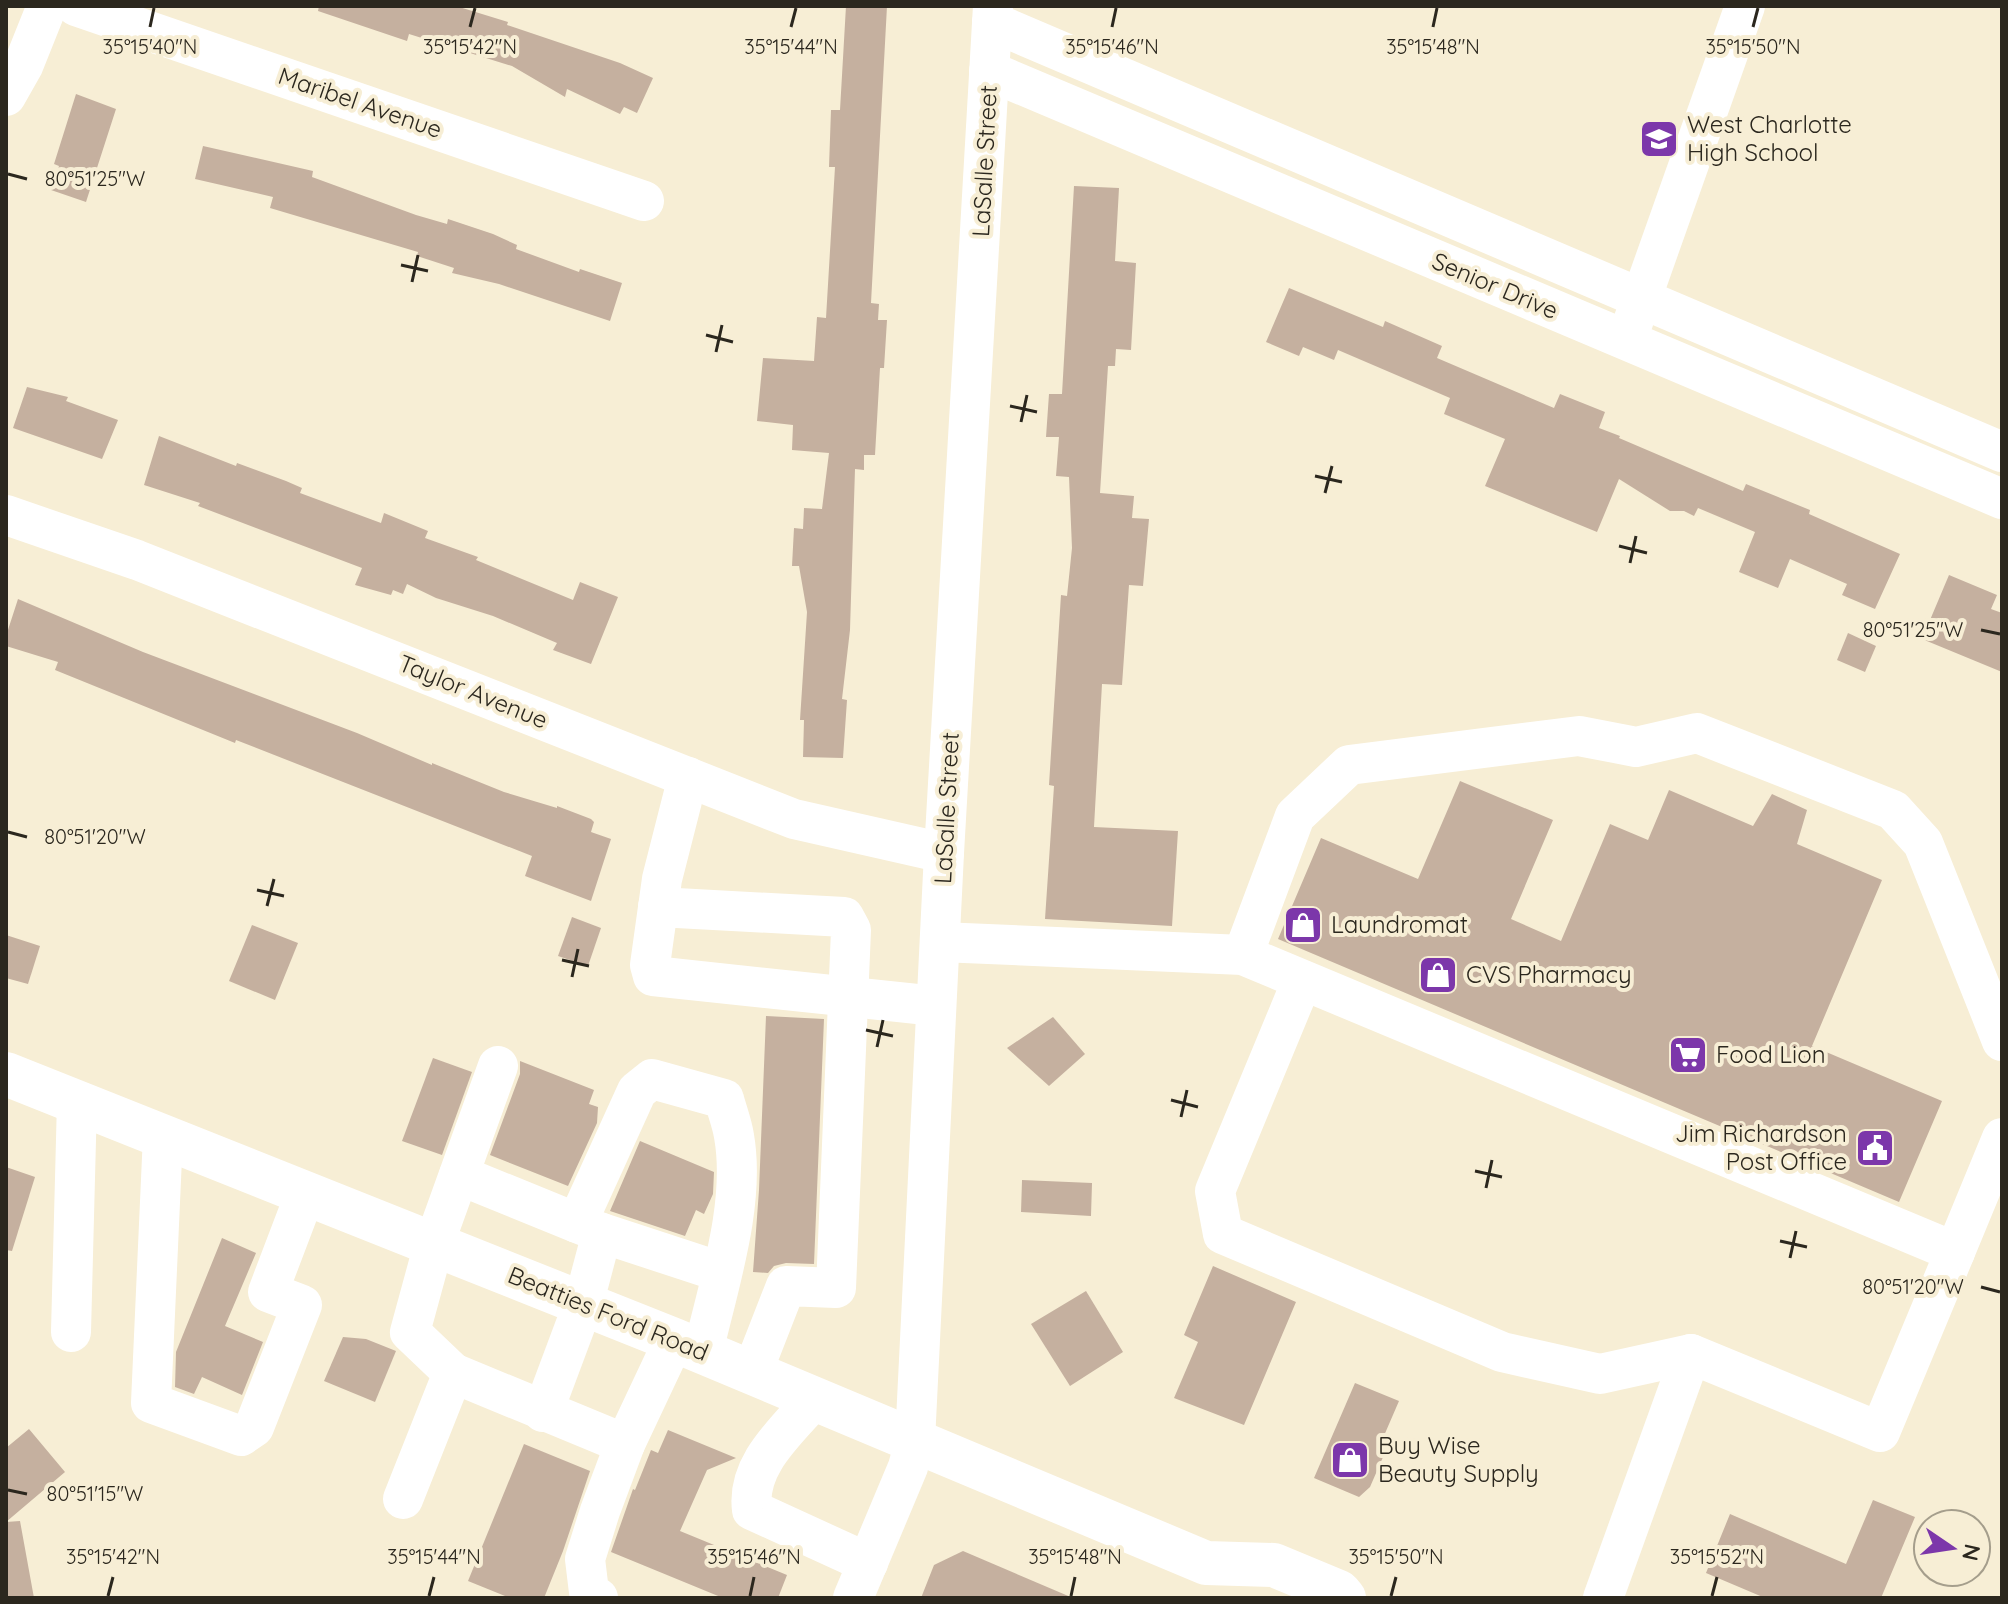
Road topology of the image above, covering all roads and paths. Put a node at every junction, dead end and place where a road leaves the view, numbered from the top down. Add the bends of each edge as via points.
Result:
1 (47, 6) edge
2 (76, 6) edge
3 (1745, 6) edge
4 (993, 14) edge
5 (989, 71) junction
6 (6, 96) edge
7 (644, 201) dead end
8 (1641, 299) junction
9 (1626, 341) junction
10 (1863, 393) junction
11 (1846, 434) junction
12 (2002, 452) edge
13 (2002, 499) edge
14 (6, 515) edge
15 (688, 777) junction
16 (944, 853) junction
17 (658, 907) junction
18 (940, 942) junction
19 (1243, 955) junction
20 (1302, 981) junction
21 (848, 997) junction
22 (936, 1006) junction
23 (2002, 1041) edge
24 (498, 1066) dead end
25 (6, 1074) edge
26 (77, 1101) junction
27 (163, 1135) junction
28 (2002, 1138) edge
29 (459, 1175) junction
30 (306, 1192) junction
31 (590, 1228) junction
32 (434, 1244) junction
33 (1955, 1252) junction
34 (721, 1272) junction
35 (583, 1305) junction
36 (71, 1332) dead end
37 (688, 1346) junction
38 (1691, 1354) junction
39 (453, 1373) junction
40 (752, 1373) junction
41 (815, 1398) junction
42 (543, 1412) junction
43 (915, 1441) junction
44 (625, 1444) junction
45 (403, 1499) dead end
46 (1206, 1563) junction
47 (860, 1580) edge
48 (598, 1598) edge
49 (1242, 1598) edge
50 (1344, 1598) edge
51 (1603, 1598) edge

1 - 6 street
2 - 7 street, Maribel Avenue
3 - 8 street
4 - 5 street, LaSalle Street
4 - 8 street, Senior Drive
5 - 9 street, Senior Drive
5 - 16 street, LaSalle Street
8 - 9 street
8 - 10 street, Senior Drive
9 - 11 street, Senior Drive
10 - 11 street
10 - 12 street, Senior Drive
11 - 13 street, Senior Drive
14 - 15 street, Taylor Avenue via 137,560
15 - 16 street, Taylor Avenue via 794,819
15 - 17 street
16 - 18 street, LaSalle Street
17 - 21 street via 653,976
17 - 21 street via 844,917 851,930
18 - 19 street
18 - 22 street, LaSalle Street
19 - 20 street
19 - 23 street via 1295,816 1349,765 1579,736 1636,747 1697,733 1893,810 1923,843
20 - 33 street
20 - 38 street via 1215,1191 1223,1234 1502,1352 1600,1374
21 - 22 street
21 - 40 street via 836,1288 786,1286
22 - 43 street, LaSalle Street
24 - 29 street
25 - 26 main road, Beatties Ford Road
26 - 27 main road, Beatties Ford Road
26 - 36 street
27 - 30 main road, Beatties Ford Road
27 - 30 street via 151,1403 241,1436 254,1427 302,1305 268,1292
28 - 33 street
29 - 31 street
29 - 32 street
30 - 32 main road, Beatties Ford Road
31 - 34 street
31 - 34 street via 637,1091 652,1079 724,1099 736,1173
31 - 35 street
32 - 35 main road, Beatties Ford Road
32 - 39 street via 410,1332
33 - 38 street via 1880,1432
34 - 37 street
35 - 37 main road, Beatties Ford Road
35 - 42 street
37 - 40 main road, Beatties Ford Road
37 - 44 street
38 - 51 street
39 - 42 street
39 - 45 street
40 - 41 main road, Beatties Ford Road
41 - 43 main road, Beatties Ford Road
41 - 47 street via 761,1461 750,1492 752,1510
42 - 44 street
43 - 46 main road, Beatties Ford Road
43 - 47 street, LaSalle Street
44 - 48 street via 585,1559 589,1592
46 - 49 main road, Beatties Ford Road
46 - 50 main road, Beatties Ford Road via 1274,1565

